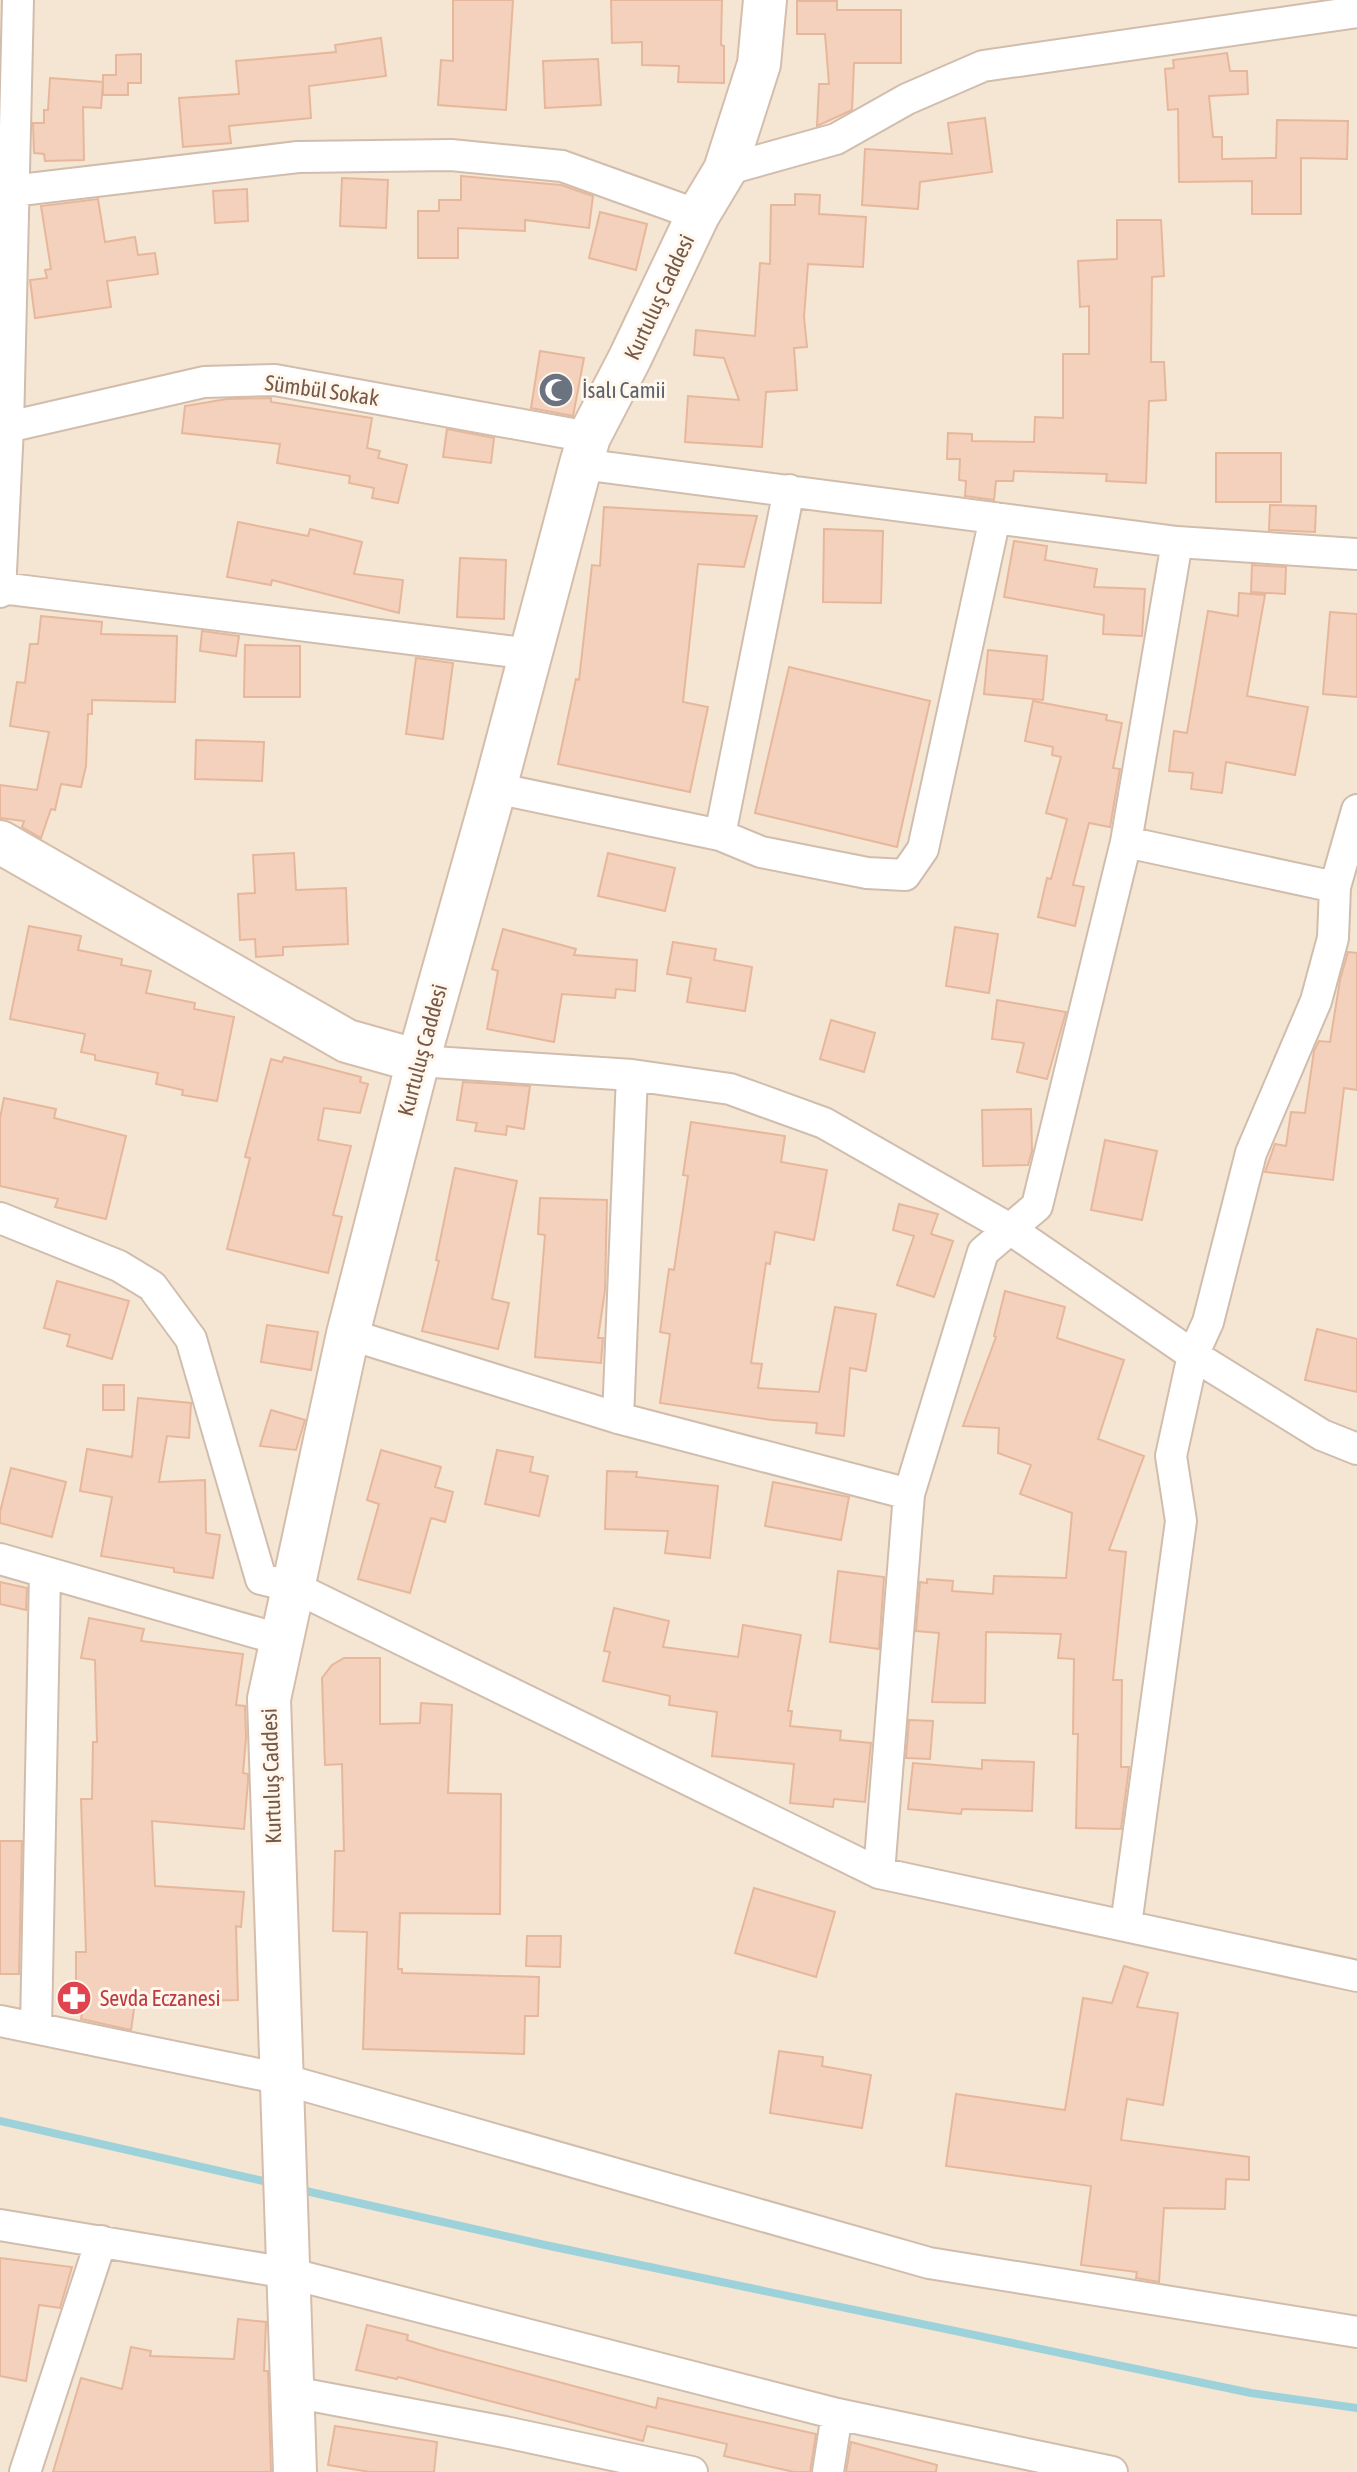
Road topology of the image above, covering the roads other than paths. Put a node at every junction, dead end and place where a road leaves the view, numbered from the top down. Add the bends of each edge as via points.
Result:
1 (18, 0) edge
2 (765, 0) edge
3 (1357, 12) edge
4 (725, 170) junction
5 (6, 194) edge
6 (698, 215) junction
7 (8, 427) junction
8 (585, 450) junction
9 (789, 490) junction
10 (995, 518) junction
11 (1177, 542) junction
12 (1357, 554) edge
13 (0, 590) edge
14 (532, 654) junction
15 (495, 788) junction
16 (1357, 810) edge
17 (720, 835) junction
18 (0, 842) edge
19 (1126, 842) junction
20 (1335, 887) junction
21 (418, 1061) junction
22 (632, 1075) junction
23 (0, 1218) edge
24 (1010, 1229) junction
25 (348, 1334) junction
26 (1193, 1355) junction
27 (618, 1418) junction
28 (1357, 1449) edge
29 (909, 1494) junction
30 (0, 1559) edge
31 (45, 1572) junction
32 (294, 1587) junction
33 (282, 1640) junction
34 (879, 1873) junction
35 (1126, 1925) junction
36 (1357, 1976) edge
37 (0, 2021) edge
38 (36, 2028) junction
39 (282, 2079) junction
40 (0, 2225) edge
41 (101, 2241) junction
42 (288, 2255) junction
43 (1357, 2332) edge
44 (293, 2392) junction
45 (837, 2414) junction
46 (25, 2472) edge
47 (295, 2472) edge
48 (692, 2472) edge
49 (828, 2472) edge
50 (1112, 2472) edge

1 - 5 street
2 - 4 main road, Kurtuluş Caddesi via 759,64
3 - 4 street via 983,66 907,99 836,139
4 - 6 main road, Kurtuluş Caddesi
5 - 6 street via 298,157 451,155 562,166
5 - 7 street
6 - 8 main road, Kurtuluş Caddesi
7 - 8 street, Sümbül Sokak via 204,382 275,380
7 - 13 street
8 - 9 street, Sümbül Sokak
8 - 14 main road, Kurtuluş Caddesi
9 - 10 street, Sümbül Sokak
9 - 17 street
10 - 11 street, Sümbül Sokak
10 - 17 street via 923,849 905,875 867,873 761,852
11 - 12 street, Sümbül Sokak
11 - 19 street
13 - 14 street
14 - 15 main road, Kurtuluş Caddesi
15 - 17 street
15 - 21 main road, Kurtuluş Caddesi
16 - 20 street
18 - 21 main road via 347,1041
19 - 20 street
19 - 24 street via 1037,1206
20 - 26 street via 1333,938 1316,1001 1251,1153 1208,1322
21 - 22 street
21 - 25 main road, Kurtuluş Caddesi
22 - 24 street via 730,1089 824,1123
22 - 27 street
23 - 32 street via 119,1266 152,1286 191,1339 261,1579
24 - 26 street
24 - 29 street via 983,1252
25 - 27 street
25 - 32 main road, Kurtuluş Caddesi
26 - 28 street via 1322,1435
26 - 35 street via 1171,1456 1181,1521
27 - 29 street
29 - 34 street
30 - 31 street
31 - 33 street
31 - 38 street
32 - 33 main road, Kurtuluş Caddesi
32 - 34 street
33 - 39 main road, Kurtuluş Caddesi via 269,1699
34 - 35 street
35 - 36 street
37 - 38 street
38 - 39 street
39 - 42 main road, Kurtuluş Caddesi
39 - 43 street via 929,2263
40 - 41 street
41 - 42 street
41 - 46 street
42 - 44 main road, Kurtuluş Caddesi
42 - 45 street
44 - 47 main road, Kurtuluş Caddesi
44 - 48 street
45 - 49 street
45 - 50 street

